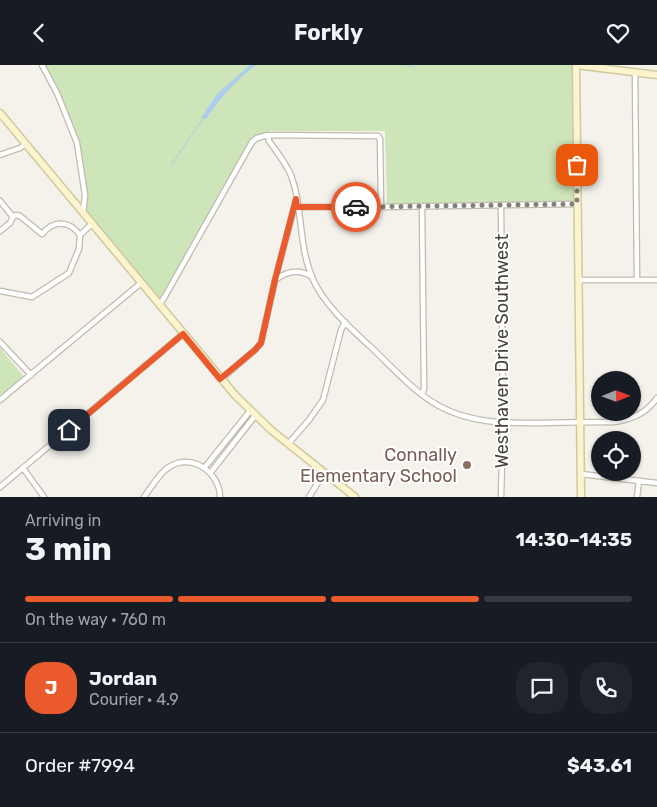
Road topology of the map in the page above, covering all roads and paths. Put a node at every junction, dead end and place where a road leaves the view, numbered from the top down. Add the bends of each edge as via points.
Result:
1 (42, 65) edge
2 (576, 65) edge
3 (635, 73) junction
4 (657, 75) edge
5 (0, 113) edge
6 (268, 135) junction
7 (26, 144) junction
8 (0, 155) edge
9 (296, 199) junction
10 (0, 201) edge
11 (577, 204) junction
12 (501, 205) junction
13 (297, 207) junction
14 (381, 207) junction
15 (422, 207) junction
16 (83, 213) junction
17 (13, 217) junction
18 (92, 224) junction
19 (0, 231) edge
20 (80, 235) junction
21 (312, 277) junction
22 (275, 280) junction
23 (578, 280) junction
24 (637, 280) junction
25 (657, 280) edge
26 (141, 283) junction
27 (0, 291) edge
28 (159, 305) junction
29 (345, 322) junction
30 (183, 334) junction
31 (0, 342) edge
32 (30, 375) junction
33 (220, 379) junction
34 (422, 395) junction
35 (657, 398) edge
36 (0, 400) edge
37 (253, 413) junction
38 (580, 422) junction
39 (503, 423) junction
40 (288, 444) junction
41 (205, 467) junction
42 (23, 468) junction
43 (211, 472) junction
44 (324, 473) junction
45 (581, 474) junction
46 (591, 475) edge
47 (639, 481) joint
48 (657, 483) edge
49 (0, 487) edge
50 (44, 497) edge
51 (144, 497) edge
52 (220, 497) edge
53 (309, 497) edge
54 (355, 497) edge
55 (501, 497) edge
56 (581, 497) edge
57 (637, 497) edge

1 - 16 street via 77,143 85,195
2 - 3 main road
2 - 11 main road
3 - 4 main road
3 - 24 street
5 - 7 main road
6 - 9 street via 290,174
6 - 14 street via 378,136
6 - 28 street via 257,137 252,142
7 - 8 street
7 - 16 main road
9 - 13 street
9 - 22 street
10 - 17 street
11 - 12 street
11 - 23 main road
12 - 15 street
12 - 39 street, Westhaven Drive Southwest
13 - 14 street
13 - 21 street
14 - 15 street
15 - 34 street
16 - 18 main road
17 - 19 street
17 - 20 street via 20,216 42,233 60,223 69,225
18 - 20 street
18 - 26 main road
20 - 27 street via 79,249 69,273 32,297
21 - 22 street via 293,271
21 - 29 street via 325,299
22 - 33 street via 261,343
23 - 24 street
23 - 38 main road
24 - 25 street
26 - 28 main road
26 - 32 street
28 - 30 main road
29 - 34 street
29 - 40 street via 323,399
30 - 33 main road
30 - 42 street
31 - 32 street
32 - 36 street
33 - 37 main road
34 - 39 street via 463,417
35 - 38 street via 646,410 629,419
37 - 40 main road
37 - 41 street
37 - 43 street
38 - 39 street
38 - 45 main road
39 - 55 street, Westhaven Drive Southwest
40 - 44 main road
41 - 43 street
41 - 51 street via 194,463 174,464
42 - 49 street
42 - 50 street
43 - 52 street via 217,481
44 - 53 street
44 - 54 main road
45 - 46 street
45 - 56 main road
47 - 48 street
47 - 57 street

